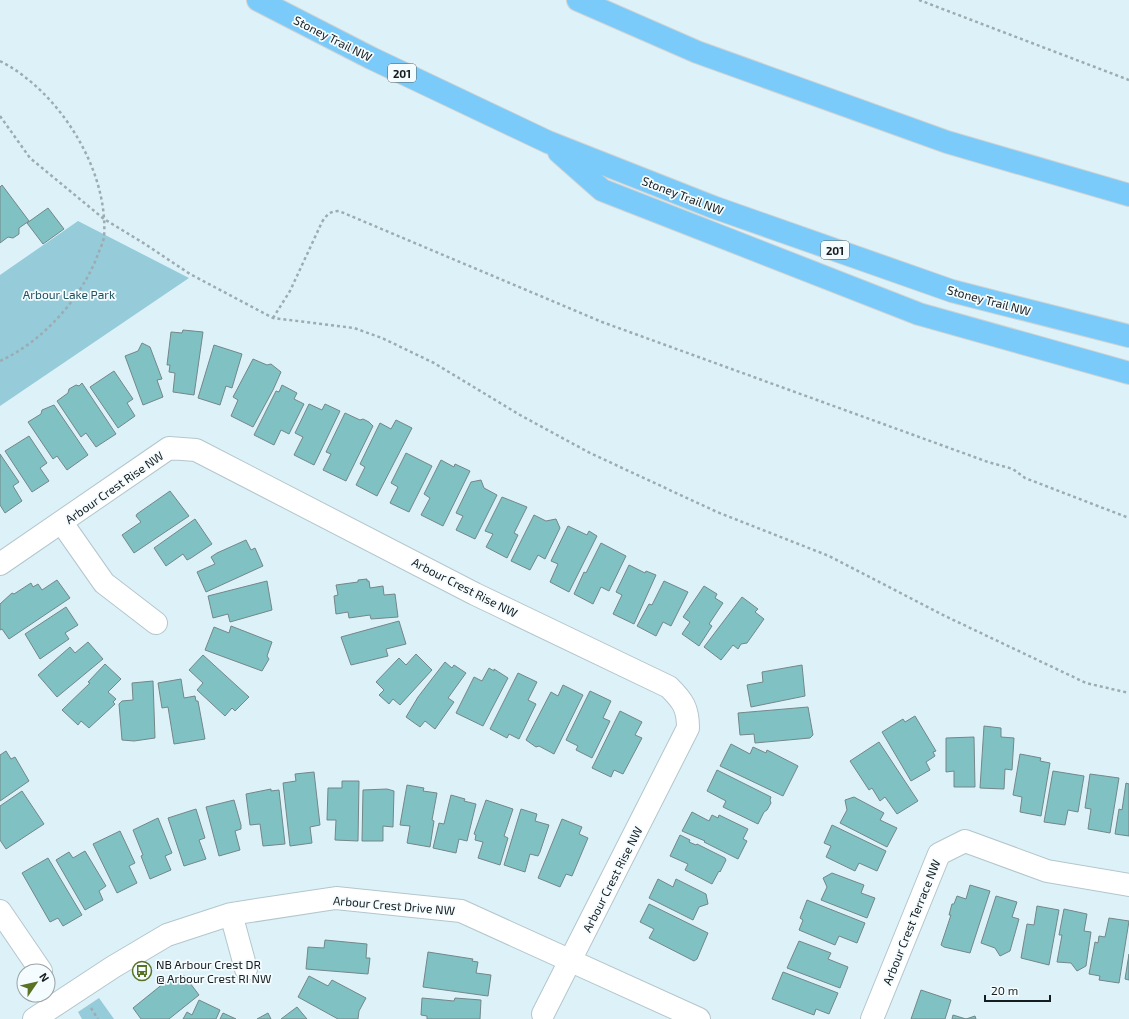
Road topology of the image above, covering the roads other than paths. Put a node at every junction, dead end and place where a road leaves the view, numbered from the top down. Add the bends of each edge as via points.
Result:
1 (258, 0) edge
2 (578, 0) edge
3 (548, 142) junction
4 (1129, 195) edge
5 (1129, 336) edge
6 (1129, 373) edge
7 (62, 523) junction
8 (0, 564) edge
9 (156, 622) dead end
10 (1129, 885) edge
11 (0, 911) edge
12 (231, 914) junction
13 (572, 960) junction
14 (36, 963) edge
15 (246, 969) dead end
16 (56, 993) edge
17 (61, 1000) junction
18 (543, 1014) dead end
19 (34, 1019) edge
20 (699, 1019) edge
21 (872, 1019) edge

1 - 3 highway, Stoney Trail NW / 201 via 370,58
2 - 4 highway via 697,52 939,139
3 - 5 highway, Stoney Trail NW / 201 via 713,207 952,290
3 - 6 highway via 602,190 919,314
7 - 8 street, Arbour Crest Rise NW
7 - 9 street via 104,583
7 - 13 street, Arbour Crest Rise NW via 170,448 196,450 475,594 669,687 681,699 688,714 688,728
10 - 21 street, Arbour Crest Terrace NW via 1047,871 966,841 938,854
11 - 14 street
12 - 13 street, Arbour Crest Drive NW via 336,898 461,911
12 - 15 street
12 - 17 street, Arbour Crest Drive NW via 167,935
13 - 18 street
13 - 20 street, Arbour Crest Drive NW
16 - 17 street
17 - 19 street, Arbour Crest Drive NW

